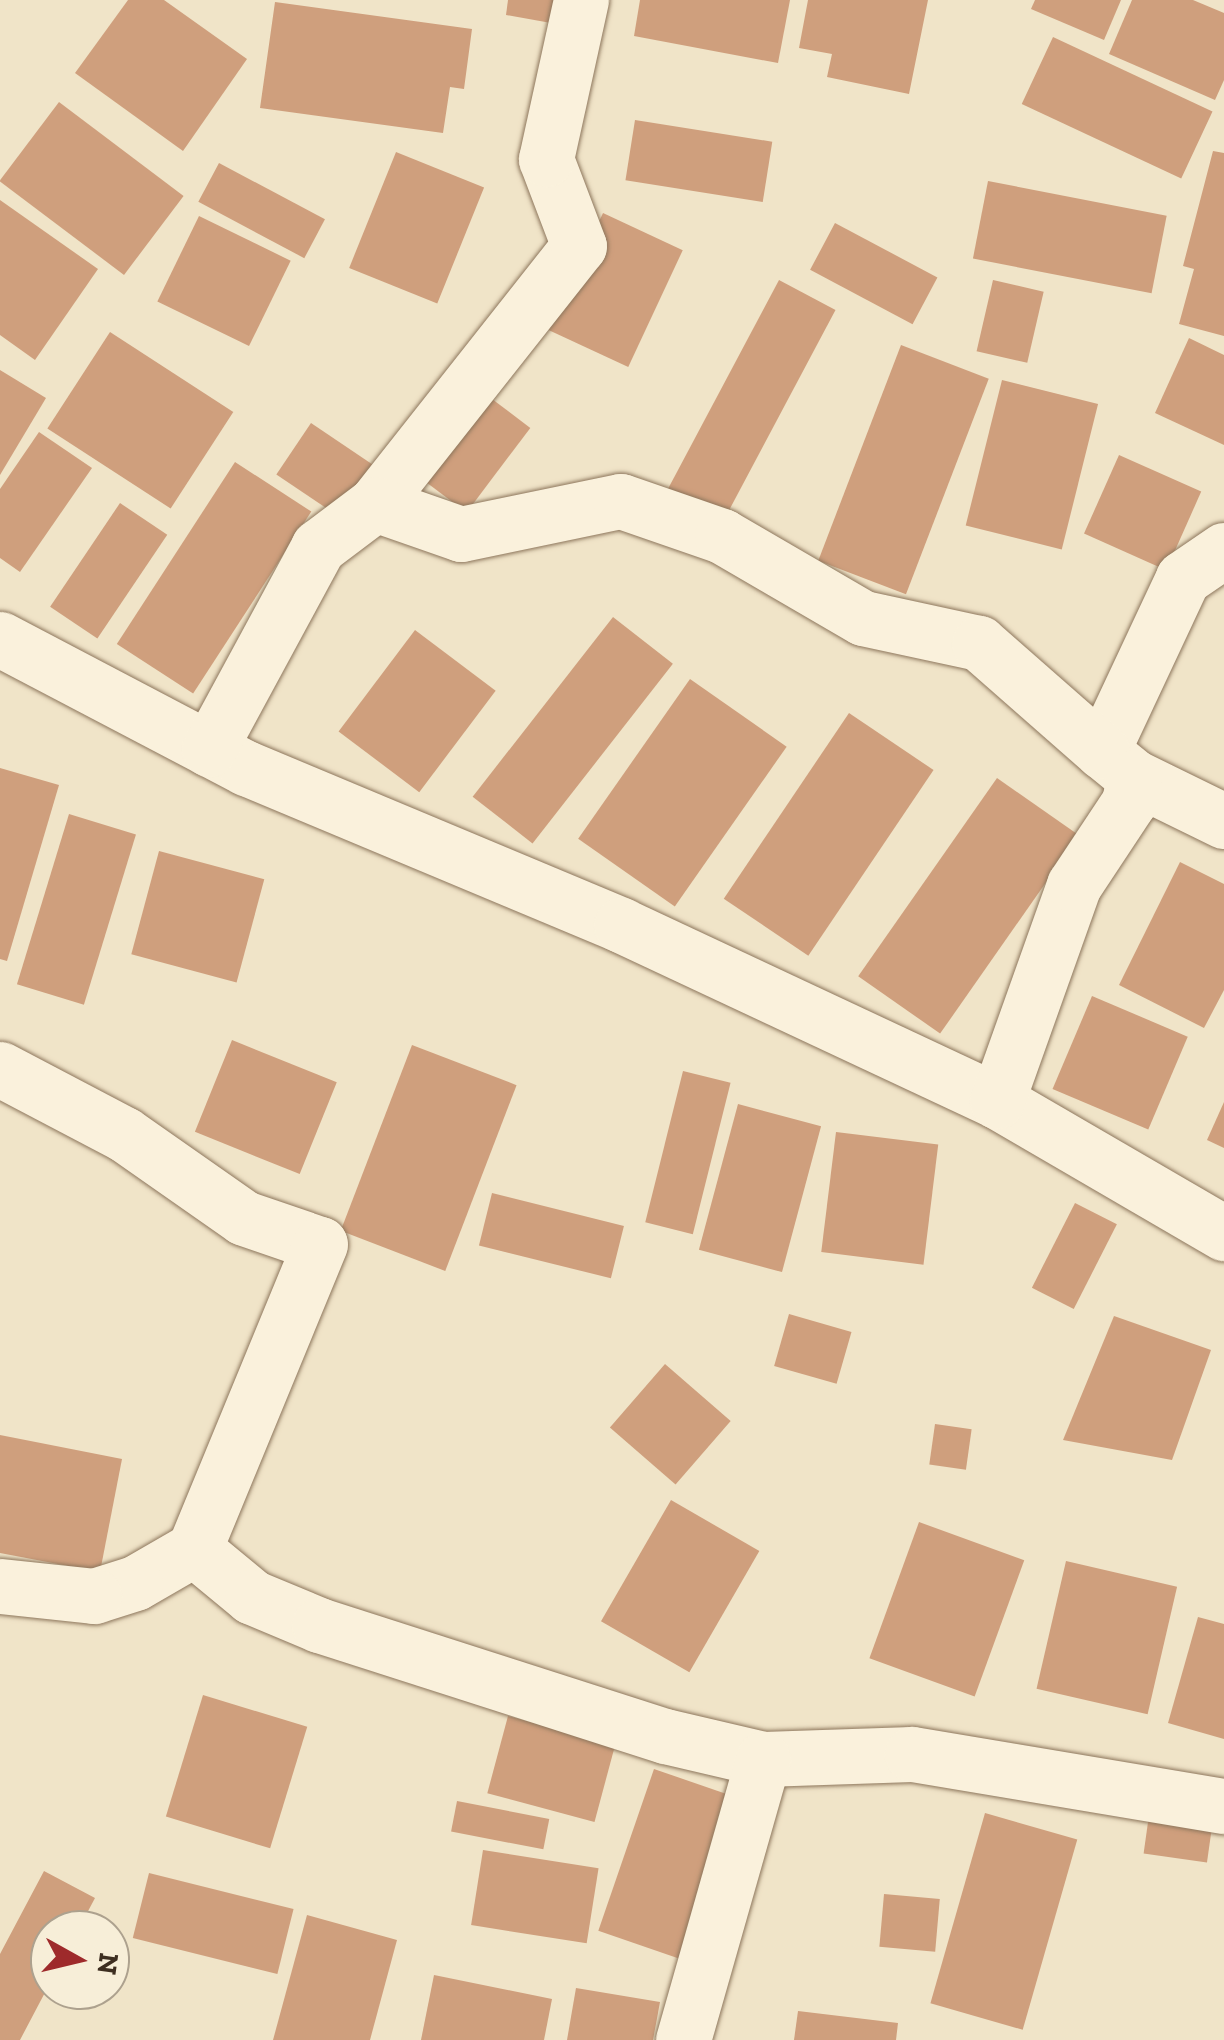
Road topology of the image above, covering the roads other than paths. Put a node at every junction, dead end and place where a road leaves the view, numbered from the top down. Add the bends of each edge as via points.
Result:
1 (581, 0) edge
2 (375, 504) junction
3 (1224, 550) edge
4 (0, 639) edge
5 (209, 749) junction
6 (1118, 764) junction
7 (1224, 820) edge
8 (0, 1069) edge
9 (997, 1100) junction
10 (1224, 1233) edge
11 (194, 1550) junction
12 (0, 1586) edge
13 (763, 1759) junction
14 (1224, 1806) edge
15 (683, 2040) edge

1 - 2 street via 546,159 579,246
2 - 5 street via 318,547
2 - 6 street via 461,534 621,501 722,536 863,618 979,643
3 - 6 street via 1183,578
4 - 5 street
5 - 9 street via 622,925
6 - 7 street
6 - 9 street via 1129,802 1074,885
8 - 11 street via 124,1134 244,1218 320,1244
9 - 10 street
11 - 12 street via 135,1583 94,1596
11 - 13 street via 252,1597 319,1625 665,1736
13 - 14 street via 912,1754
13 - 15 street

